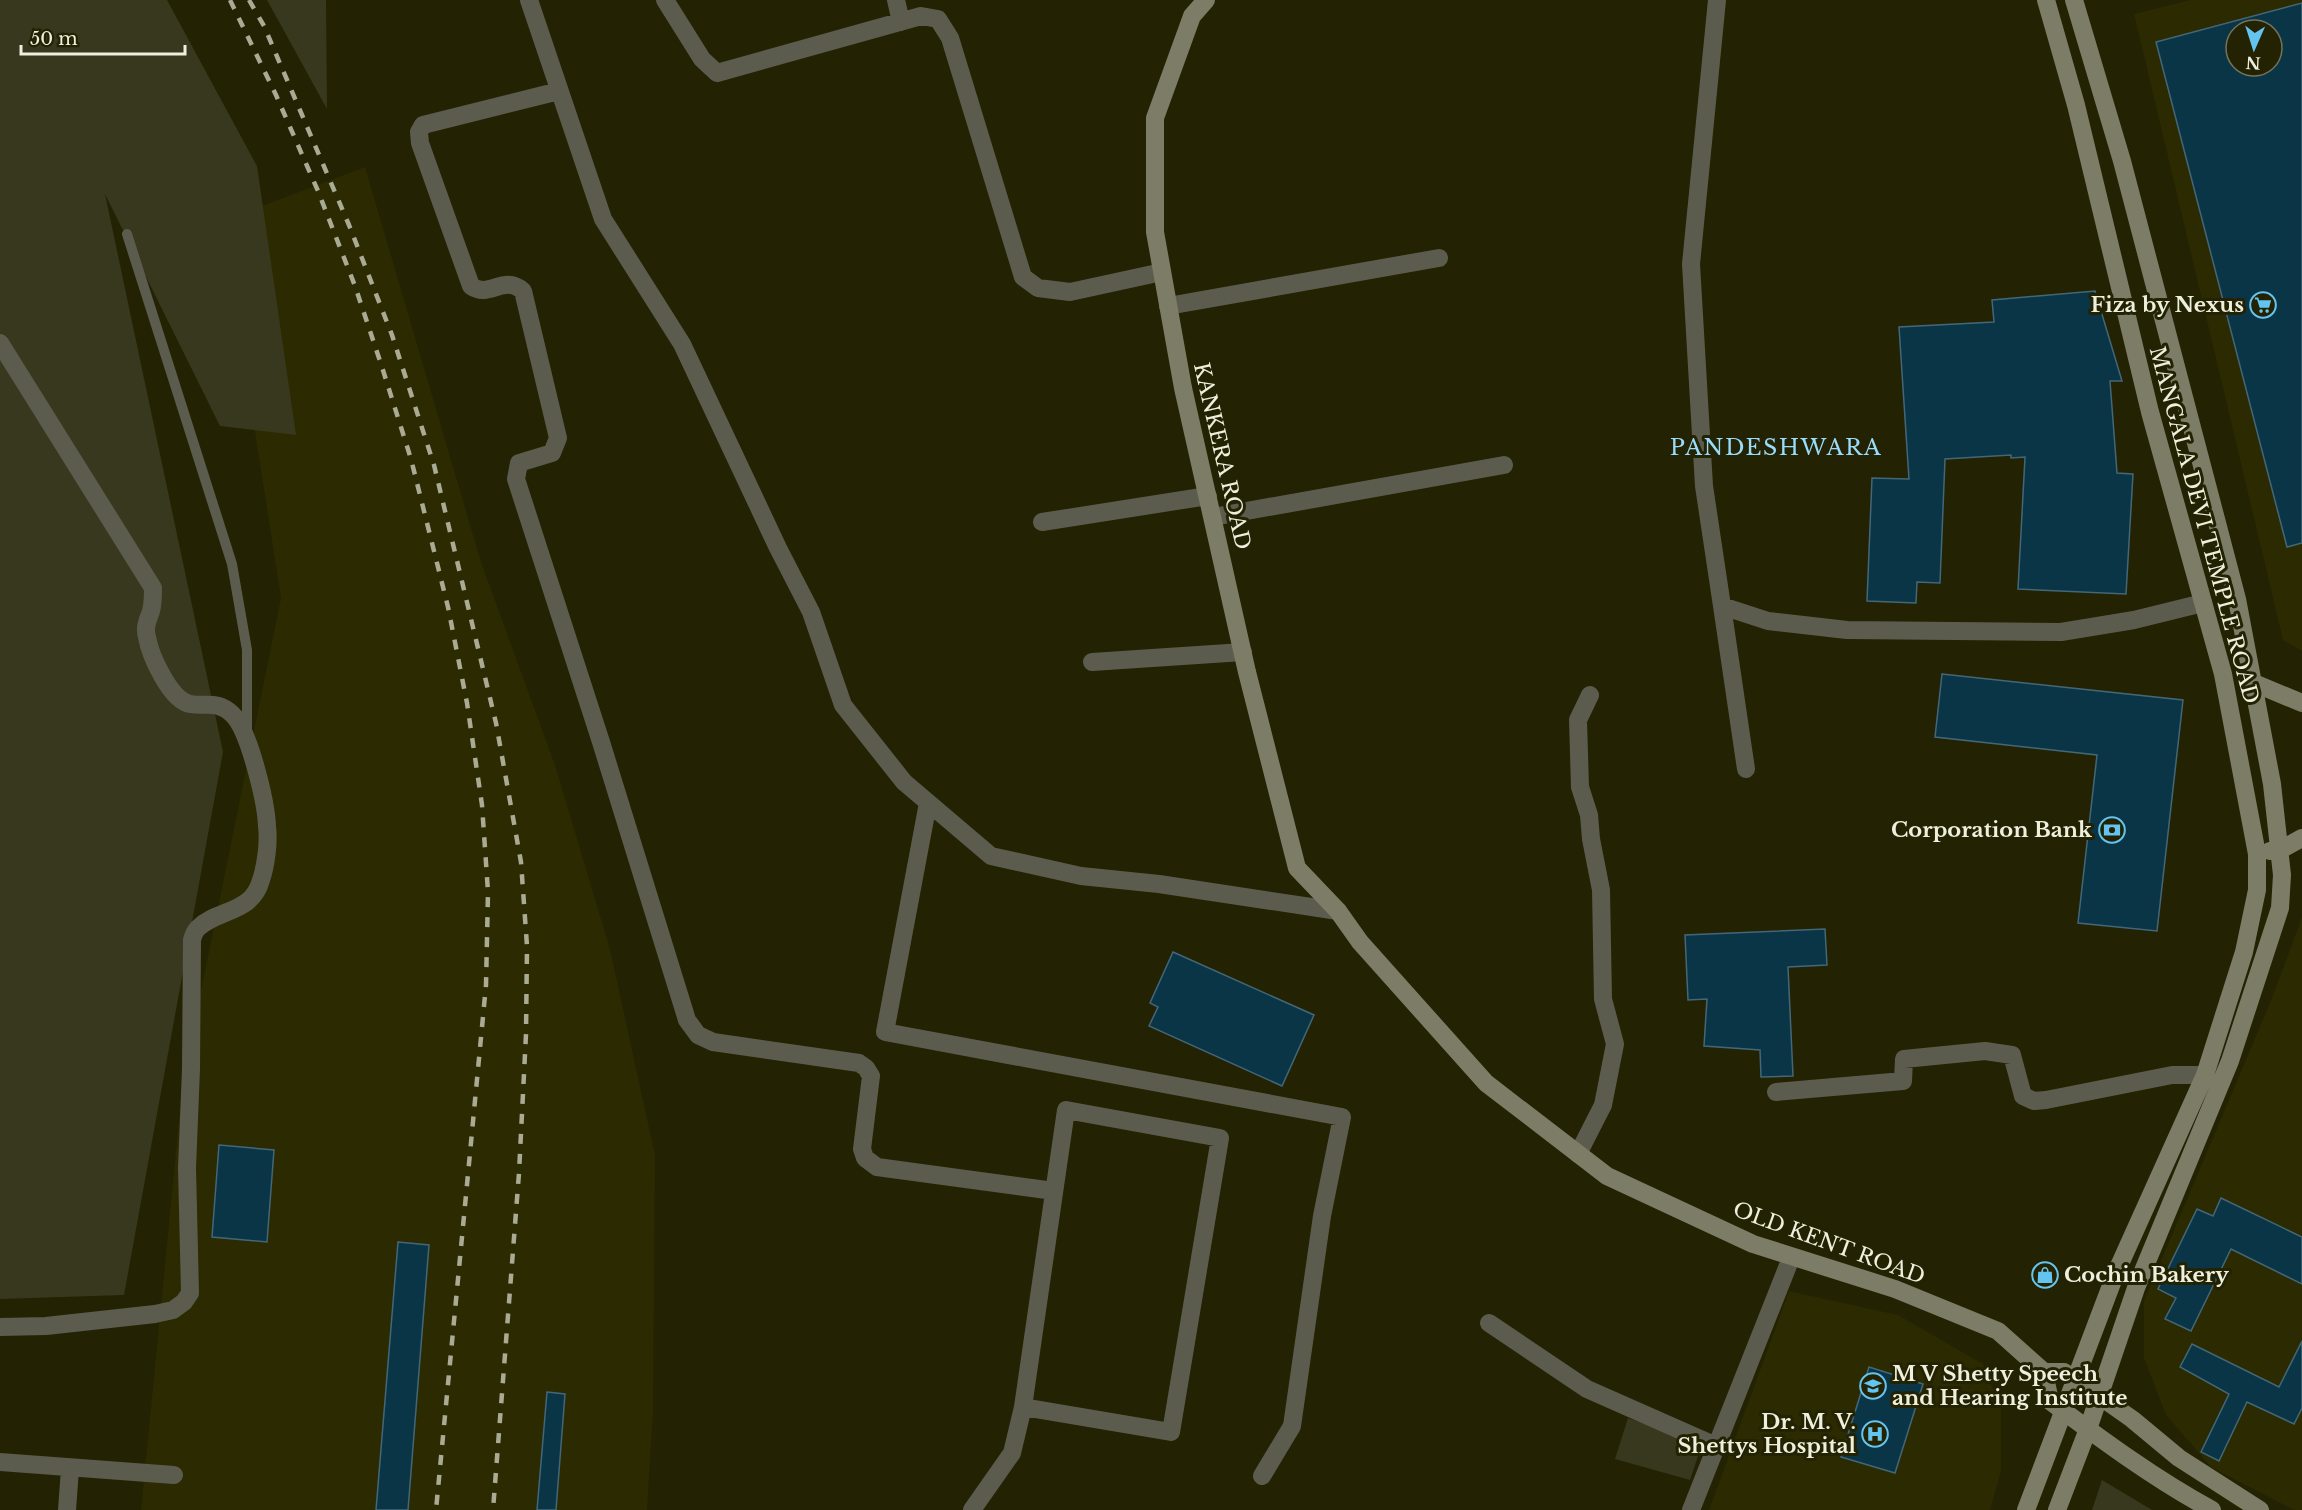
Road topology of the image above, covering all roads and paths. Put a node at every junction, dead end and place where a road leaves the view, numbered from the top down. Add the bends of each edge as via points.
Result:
1 (529, 0) edge
2 (665, 0) edge
3 (896, 0) edge
4 (1206, 0) edge
5 (1717, 0) edge
6 (2046, 0) edge
7 (2074, 0) edge
8 (901, 21) junction
9 (559, 91) junction
10 (127, 234) dead end
11 (1439, 258) dead end
12 (1162, 272) junction
13 (1168, 306) junction
14 (0, 343) edge
15 (1504, 465) dead end
16 (1208, 496) junction
17 (1213, 518) junction
18 (1042, 522) dead end
19 (2203, 603) junction
20 (1722, 606) junction
21 (1243, 652) junction
22 (1092, 663) dead end
23 (2254, 683) junction
24 (1590, 695) dead end
25 (2302, 703) edge
26 (247, 738) junction
27 (1746, 769) dead end
28 (928, 803) junction
29 (2302, 838) edge
30 (2280, 850) junction
31 (2256, 854) junction
32 (1338, 911) junction
33 (2205, 1075) junction
34 (1776, 1092) dead end
35 (1578, 1154) junction
36 (1054, 1191) junction
37 (1791, 1257) junction
38 (1489, 1323) dead end
39 (0, 1327) edge
40 (2044, 1372) junction
41 (2075, 1378) junction
42 (2099, 1396) junction
43 (1023, 1407) junction
44 (2062, 1410) junction
45 (2088, 1430) junction
46 (1716, 1446) junction
47 (0, 1462) edge
48 (70, 1468) junction
49 (174, 1475) dead end
50 (1262, 1476) dead end
51 (67, 1510) edge
52 (972, 1510) edge
53 (1691, 1510) edge
54 (2026, 1510) edge
55 (2057, 1510) edge
56 (2212, 1510) edge
57 (2260, 1510) edge

1 - 9 street
2 - 8 street via 702,59 717,73
3 - 8 street
4 - 12 main road, KANKERA ROAD via 1192,16 1155,118 1155,232
5 - 20 street via 1691,264 1704,486
6 - 19 main road, MANGALA DEVI TEMPLE ROAD via 2076,105 2150,412
7 - 23 main road, MANGALA DEVI TEMPLE ROAD via 2122,161 2237,599
8 - 12 street via 921,16 938,19 950,38 1023,277 1038,288 1070,292
9 - 28 street via 603,219 682,344 811,612 843,705 904,782
9 - 36 street via 423,125 420,143 471,286 482,291 507,284 523,291 558,438 552,453 519,463 516,479 687,1020 698,1035 713,1042 859,1063 866,1068 871,1076 862,1149 865,1158 877,1167
10 - 26 lane via 232,564 247,650
11 - 13 street
12 - 13 main road, KANKERA ROAD
13 - 16 main road, KANKERA ROAD
14 - 26 street via 153,588 147,637 163,678 177,698 189,704 221,706 234,715
15 - 17 street
16 - 17 main road, KANKERA ROAD
16 - 18 street
17 - 21 main road, KANKERA ROAD
19 - 20 street via 2061,632 1846,630 1768,621
19 - 31 main road, MANGALA DEVI TEMPLE ROAD via 2223,674
20 - 27 street
21 - 22 street
21 - 32 main road, KANKERA ROAD via 1297,868
23 - 25 main road
23 - 30 main road, MANGALA DEVI TEMPLE ROAD
24 - 35 street via 1578,720 1580,787 1589,815 1601,890 1603,999 1615,1044 1603,1105
26 - 39 street via 268,828 261,882 240,908 197,929 192,940 187,1168 190,1293 173,1310 155,1314
28 - 32 street via 991,856 1081,876
28 - 50 street via 885,1032 1342,1117 1322,1216 1292,1426
29 - 30 main road
30 - 31 main road
30 - 42 main road, MANGALA DEVI TEMPLE ROAD via 2280,908 2233,1050 2136,1287
31 - 33 main road, MANGALA DEVI TEMPLE ROAD via 2257,890 2244,952
32 - 35 main road, OLD KENT ROAD via 1360,942 1486,1083
33 - 34 street via 2172,1075 2034,1101 2023,1096 2012,1055 1985,1051 1904,1059 1903,1081
33 - 41 main road, MANGALA DEVI TEMPLE ROAD via 2115,1275
35 - 37 main road, OLD KENT ROAD via 1607,1176 1753,1244
36 - 43 street
36 - 43 street via 1066,1110 1220,1138 1171,1432
37 - 40 main road, OLD KENT ROAD via 1895,1289 1998,1331
37 - 46 street
38 - 46 street via 1587,1389
40 - 41 main road via 2064,1372
40 - 44 main road via 2050,1401
41 - 42 main road
41 - 44 main road, MANGALA DEVI TEMPLE ROAD
42 - 45 main road, MANGALA DEVI TEMPLE ROAD
42 - 57 main road via 2180,1458
43 - 52 street via 1012,1453
44 - 45 main road
44 - 54 main road, MANGALA DEVI TEMPLE ROAD
45 - 55 main road, MANGALA DEVI TEMPLE ROAD
45 - 56 main road
46 - 53 street
47 - 48 street
48 - 49 street
48 - 51 street

